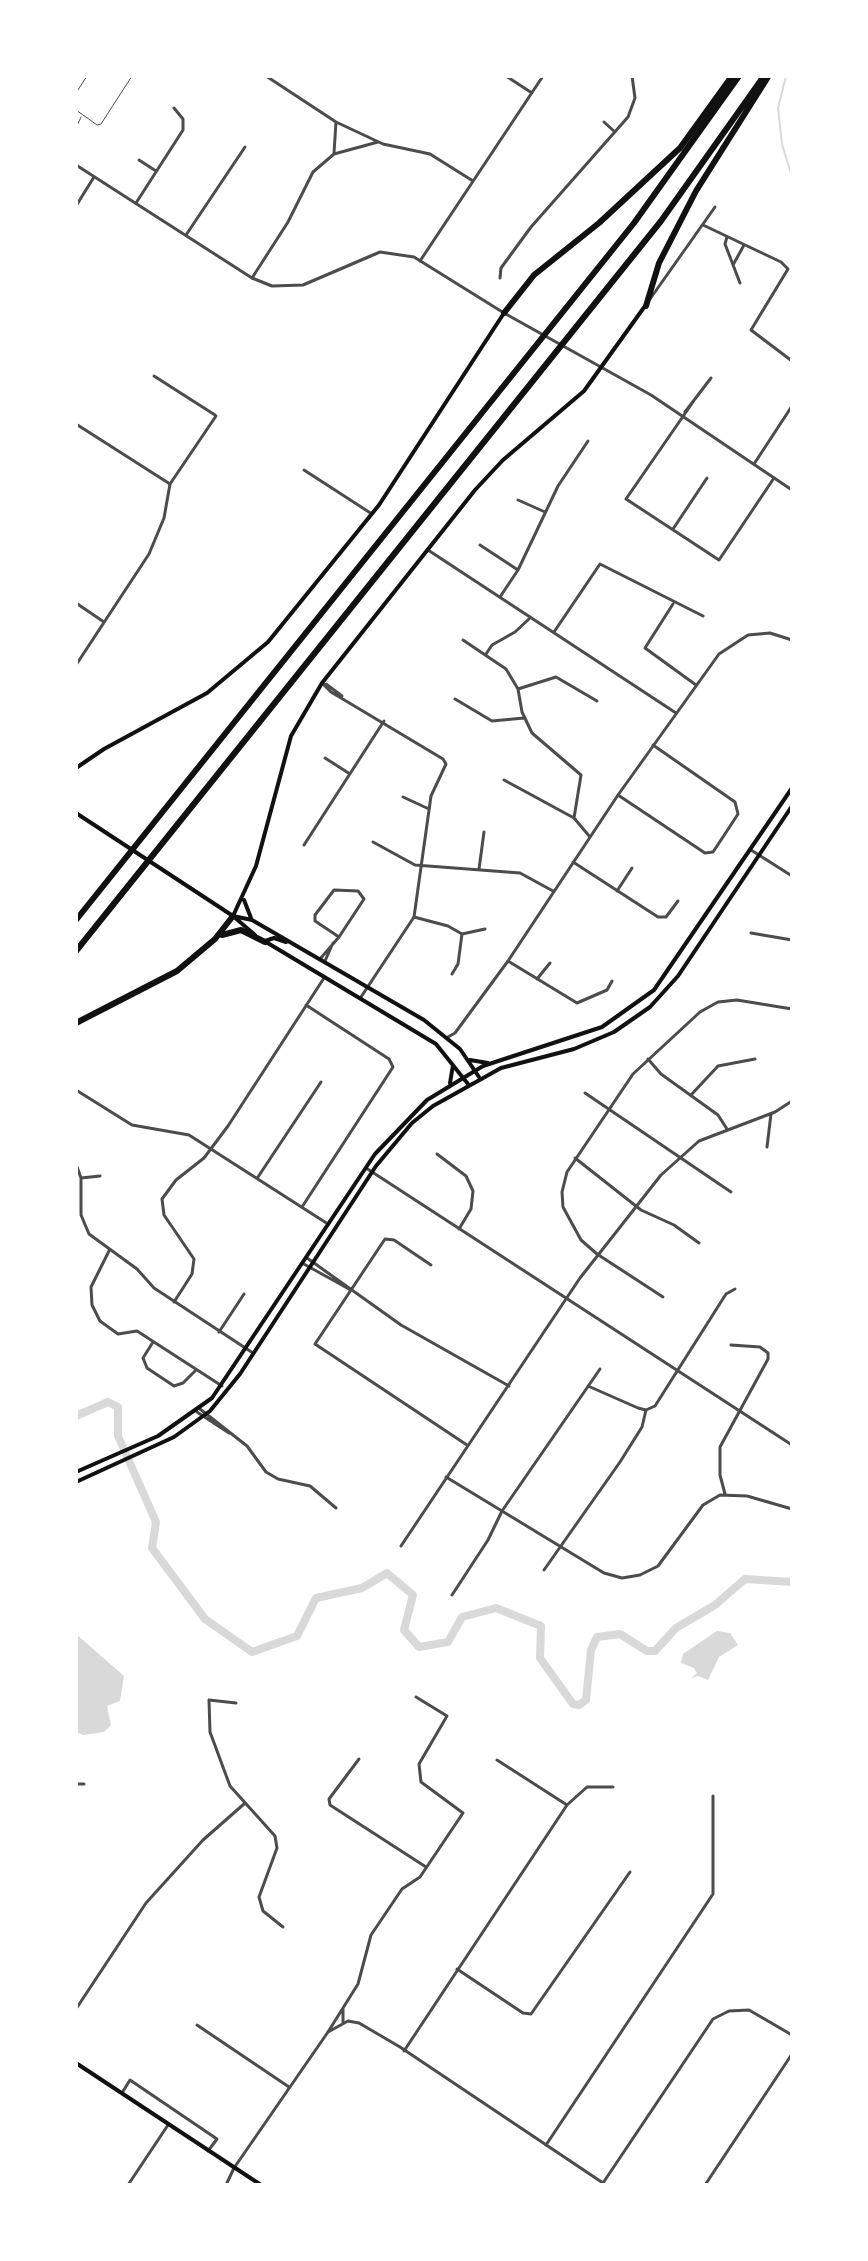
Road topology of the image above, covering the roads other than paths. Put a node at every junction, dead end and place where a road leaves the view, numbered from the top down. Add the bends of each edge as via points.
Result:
1 (87, 76) edge
2 (132, 76) edge
3 (266, 76) edge
4 (506, 76) edge
5 (543, 76) edge
6 (632, 76) edge
7 (732, 76) edge
8 (739, 76) edge
9 (766, 76) edge
10 (76, 93) edge
11 (532, 93) junction
12 (174, 108) dead end
13 (76, 110) edge
14 (82, 114) junction
15 (336, 122) junction
16 (604, 122) dead end
17 (76, 128) edge
18 (615, 132) junction
19 (379, 142) junction
20 (245, 147) dead end
21 (334, 154) junction
22 (139, 160) dead end
23 (76, 165) edge
24 (156, 171) junction
25 (94, 177) junction
26 (473, 181) junction
27 (136, 203) junction
28 (76, 206) edge
29 (715, 207) dead end
30 (703, 225) junction
31 (186, 235) junction
32 (727, 237) junction
33 (744, 245) junction
34 (420, 261) junction
35 (733, 265) junction
36 (252, 278) junction
37 (500, 278) dead end
38 (740, 283) dead end
39 (646, 306) junction
40 (504, 313) junction
41 (792, 361) edge
42 (602, 367) junction
43 (154, 376) dead end
44 (711, 378) dead end
45 (792, 406) edge
46 (681, 416) junction
47 (76, 424) edge
48 (588, 441) dead end
49 (754, 464) junction
50 (304, 470) dead end
51 (707, 478) dead end
52 (774, 478) junction
53 (170, 484) junction
54 (792, 490) edge
55 (518, 500) dead end
56 (545, 512) junction
57 (372, 514) junction
58 (673, 529) junction
59 (480, 545) dead end
60 (427, 549) junction
61 (518, 570) junction
62 (500, 597) junction
63 (76, 603) edge
64 (674, 603) junction
65 (703, 616) dead end
66 (530, 618) junction
67 (104, 622) junction
68 (554, 632) junction
69 (463, 640) dead end
70 (792, 640) edge
71 (486, 654) junction
72 (76, 665) edge
73 (322, 683) junction
74 (696, 685) junction
75 (518, 689) junction
76 (455, 699) dead end
77 (597, 701) dead end
78 (676, 713) junction
79 (524, 718) junction
80 (384, 721) junction
81 (653, 745) junction
82 (325, 758) dead end
83 (76, 768) edge
84 (350, 774) junction
85 (504, 780) dead end
86 (792, 788) edge
87 (618, 795) junction
88 (403, 797) dead end
89 (792, 806) edge
90 (429, 809) junction
91 (76, 813) edge
92 (574, 818) junction
93 (484, 832) dead end
94 (590, 837) junction
95 (373, 842) dead end
96 (304, 845) dead end
97 (751, 850) junction
98 (759, 856) junction
99 (573, 862) junction
100 (421, 866) junction
101 (632, 868) dead end
102 (479, 869) junction
103 (792, 876) edge
104 (553, 891) junction
105 (617, 891) junction
106 (243, 898) junction
107 (678, 901) dead end
108 (233, 916) junction
109 (414, 917) junction
110 (76, 920) edge
111 (252, 920) junction
112 (485, 929) dead end
113 (751, 933) dead end
114 (462, 934) junction
115 (339, 937) junction
116 (215, 939) junction
117 (792, 940) edge
118 (265, 942) junction
119 (296, 945) junction
120 (76, 951) edge
121 (322, 960) junction
122 (508, 961) junction
123 (550, 963) dead end
124 (452, 974) dead end
125 (324, 978) junction
126 (537, 979) junction
127 (612, 981) dead end
128 (367, 987) junction
129 (359, 999) junction
130 (306, 1005) junction
131 (792, 1009) edge
132 (76, 1023) edge
133 (448, 1037) junction
134 (449, 1056) junction
135 (467, 1058) junction
136 (648, 1059) junction
137 (755, 1059) dead end
138 (491, 1063) junction
139 (475, 1070) junction
140 (463, 1076) junction
141 (479, 1077) junction
142 (321, 1082) dead end
143 (468, 1084) junction
144 (447, 1086) junction
145 (76, 1090) edge
146 (585, 1093) dead end
147 (691, 1095) junction
148 (792, 1101) edge
149 (608, 1108) junction
150 (771, 1114) junction
151 (727, 1129) junction
152 (767, 1147) dead end
153 (211, 1148) junction
154 (437, 1154) dead end
155 (678, 1157) junction
156 (575, 1158) junction
157 (76, 1164) edge
158 (365, 1167) junction
159 (372, 1172) junction
160 (100, 1176) dead end
161 (258, 1177) junction
162 (81, 1178) junction
163 (731, 1192) dead end
164 (636, 1205) junction
165 (78, 1207) edge
166 (302, 1207) junction
167 (328, 1224) junction
168 (459, 1229) junction
169 (699, 1243) dead end
170 (109, 1251) junction
171 (597, 1254) junction
172 (306, 1257) junction
173 (302, 1263) junction
174 (312, 1265) junction
175 (431, 1265) dead end
176 (349, 1289) junction
177 (735, 1289) dead end
178 (244, 1294) dead end
179 (663, 1297) dead end
180 (567, 1298) junction
181 (174, 1302) junction
182 (219, 1332) junction
183 (153, 1342) junction
184 (731, 1345) dead end
185 (246, 1349) junction
186 (253, 1354) junction
187 (600, 1369) dead end
188 (196, 1370) junction
189 (680, 1372) junction
190 (222, 1386) junction
191 (509, 1386) junction
192 (588, 1386) junction
193 (646, 1410) junction
194 (198, 1411) junction
195 (741, 1411) junction
196 (204, 1417) junction
197 (468, 1445) junction
198 (792, 1445) edge
199 (76, 1472) edge
200 (446, 1477) junction
201 (76, 1482) edge
202 (725, 1494) junction
203 (336, 1508) dead end
204 (792, 1509) edge
205 (502, 1511) junction
206 (401, 1546) dead end
207 (561, 1548) junction
208 (544, 1570) dead end
209 (452, 1595) dead end
210 (416, 1697) dead end
211 (236, 1703) dead end
212 (359, 1759) dead end
213 (497, 1760) dead end
214 (76, 1784) edge
215 (84, 1784) dead end
216 (613, 1787) dead end
217 (713, 1796) dead end
218 (244, 1804) junction
219 (567, 1805) junction
220 (426, 1867) junction
221 (630, 1872) dead end
222 (283, 1927) dead end
223 (457, 1969) junction
224 (344, 2004) junction
225 (76, 2009) edge
226 (343, 2022) junction
227 (197, 2025) dead end
228 (328, 2032) junction
229 (792, 2035) edge
230 (404, 2051) junction
231 (792, 2054) edge
232 (76, 2063) edge
233 (289, 2087) junction
234 (122, 2093) junction
235 (169, 2124) junction
236 (545, 2145) junction
237 (208, 2151) junction
238 (234, 2168) junction
239 (605, 2184) edge
240 (128, 2185) edge
241 (226, 2185) edge
242 (261, 2185) edge
243 (705, 2185) edge

1 - 10 lane
2 - 14 lane via 101,124
3 - 15 street
4 - 11 street
5 - 11 street
6 - 18 street via 635,98
7 - 40 highway via 680,148 535,273
8 - 110 highway via 634,223
9 - 39 highway via 696,191 659,263
9 - 120 highway via 661,221
11 - 26 street
12 - 24 street via 185,127
13 - 14 lane
14 - 17 lane
15 - 19 street
15 - 21 street
16 - 18 street
18 - 37 street via 531,227 501,268
19 - 21 street
19 - 26 street via 430,154
20 - 31 street
21 - 36 street via 306,181 288,222
22 - 24 street
23 - 25 street
24 - 27 street
25 - 27 street
25 - 28 street
26 - 34 street
27 - 31 street
29 - 30 street
30 - 32 street
30 - 39 street
31 - 36 street
32 - 33 street
32 - 35 street
33 - 35 street
33 - 41 street via 788,269 751,330
34 - 36 street via 380,252 285,288
34 - 40 street
35 - 38 street
39 - 42 main road
40 - 42 street
40 - 57 main road
42 - 46 street
42 - 60 main road via 574,402 490,473
43 - 53 street via 216,415
44 - 46 street
45 - 49 street
46 - 49 street
46 - 58 street via 626,499
47 - 53 street
48 - 56 street
49 - 52 street
50 - 57 street
51 - 58 street
52 - 54 street
52 - 58 street via 719,560
53 - 67 street via 158,535
55 - 56 street
56 - 61 street
57 - 83 main road via 256,655 207,693
59 - 61 street
60 - 62 street
60 - 73 main road
61 - 62 street
62 - 66 street
63 - 67 street
64 - 65 street
64 - 68 street via 600,564
64 - 74 street via 645,648
66 - 68 street
66 - 71 street
67 - 72 street
68 - 78 street
69 - 71 street
70 - 74 street via 770,633 741,638 719,654
71 - 75 street via 506,669
73 - 80 street
73 - 106 main road via 291,736
74 - 78 street
75 - 77 street via 556,677
75 - 79 street
76 - 79 street via 492,721
78 - 81 street
79 - 92 street via 535,737 581,775
80 - 84 street
80 - 90 street via 445,761
81 - 87 street
81 - 87 street via 738,807 713,852 707,854
82 - 84 street
84 - 96 street
85 - 92 street
86 - 97 main road
87 - 94 street
88 - 90 street
89 - 98 main road
90 - 100 street
91 - 108 main road
92 - 94 street
93 - 102 street
94 - 99 street
95 - 100 street
97 - 98 street
97 - 138 main road via 669,973 637,1006 573,1040
98 - 103 street
98 - 141 main road via 678,976 650,1007 592,1042
99 - 104 street
99 - 105 street
100 - 102 street
100 - 109 street
101 - 105 street
102 - 104 street via 526,875
104 - 122 street
105 - 107 street via 661,918
106 - 108 main road
106 - 111 main road
108 - 111 main road
108 - 116 highway
108 - 118 main road
109 - 114 street
109 - 128 street
111 - 119 main road
112 - 114 street
113 - 117 street
114 - 124 street
115 - 115 street via 364,899 358,891 332,891 315,915 315,921
115 - 121 street
116 - 118 highway via 235,929
116 - 132 highway via 177,971
118 - 119 main road via 274,938
118 - 125 main road
119 - 121 main road
121 - 128 main road
122 - 126 street
122 - 133 street
123 - 126 street
125 - 129 main road
125 - 130 street
126 - 127 street via 577,1003 607,990
128 - 129 street
128 - 133 main road
129 - 134 main road
130 - 153 street
130 - 166 street via 389,1059 393,1067
131 - 136 street via 718,1002 687,1021
133 - 135 main road
134 - 140 main road
134 - 144 main road via 455,1071
135 - 138 main road
135 - 139 main road
136 - 147 street
136 - 149 street
137 - 147 street via 718,1066
138 - 139 main road
139 - 140 main road
139 - 141 main road
140 - 143 main road
140 - 144 main road
141 - 143 main road
142 - 161 street
143 - 159 main road via 412,1123
144 - 158 main road via 413,1112
145 - 153 street via 132,1125 182,1133
146 - 149 street
147 - 151 street
148 - 150 street
149 - 155 street
149 - 156 street
150 - 151 street
150 - 152 street
151 - 155 street
153 - 161 street
153 - 181 street via 162,1199 164,1215 194,1259 192,1274
154 - 168 street via 466,1176 473,1191 471,1209
155 - 163 street
155 - 164 street
156 - 164 street
156 - 171 street via 564,1181 563,1207 572,1229
157 - 162 street
158 - 159 street
158 - 167 main road
159 - 168 street
159 - 174 main road
160 - 162 street
161 - 166 street
162 - 165 street
164 - 169 street
164 - 171 street
165 - 170 street via 89,1234
166 - 167 street
167 - 172 main road
168 - 180 street
170 - 181 street
170 - 183 street via 90,1294 100,1321 118,1334 132,1330
171 - 179 street
171 - 180 street
172 - 173 main road
172 - 174 street
173 - 174 street
173 - 185 main road
174 - 176 street
174 - 186 main road
175 - 176 street via 385,1239
176 - 191 street
176 - 197 street via 315,1344
177 - 189 street via 726,1294
178 - 182 street
180 - 189 street
180 - 191 street
181 - 182 street
182 - 185 street
183 - 188 street
183 - 188 street via 143,1362 156,1374 178,1386
184 - 195 street via 760,1347 768,1353
185 - 186 street
185 - 190 main road
186 - 196 main road
187 - 192 street
188 - 190 street
189 - 193 street via 659,1402
189 - 195 street
190 - 194 main road
191 - 197 street
192 - 193 street
192 - 205 street
193 - 207 street via 635,1439
194 - 196 street
194 - 199 main road
195 - 198 street
195 - 202 street via 718,1454
196 - 201 main road via 137,1456
196 - 203 street via 247,1446 266,1472 311,1486
197 - 200 street
200 - 205 street
200 - 206 street
202 - 204 street
202 - 207 street via 703,1505 663,1561 640,1575 611,1576
205 - 207 street
205 - 209 street
207 - 208 street
210 - 220 street via 447,1716 419,1764 421,1782 463,1813
211 - 218 street via 211,1698 207,1708 226,1779
212 - 220 street via 329,1799 330,1805
213 - 219 street
214 - 215 street
216 - 219 street via 587,1787
217 - 236 street via 713,1894
218 - 222 street via 268,1824 277,1841 259,1897 263,1911
218 - 225 street via 146,1903
219 - 223 street
220 - 224 street via 402,1889 371,1935 358,1984
221 - 223 street via 531,2014
223 - 230 street
224 - 226 street
224 - 228 street
226 - 228 street
226 - 230 street via 359,2023
227 - 233 street
228 - 233 street
229 - 239 street via 749,2010 713,2019
230 - 236 street
231 - 243 street
232 - 234 main road
233 - 238 street
234 - 235 main road
234 - 237 street via 130,2080 217,2139
235 - 237 main road
235 - 240 street
236 - 239 street
237 - 238 main road
238 - 241 street
238 - 242 main road

